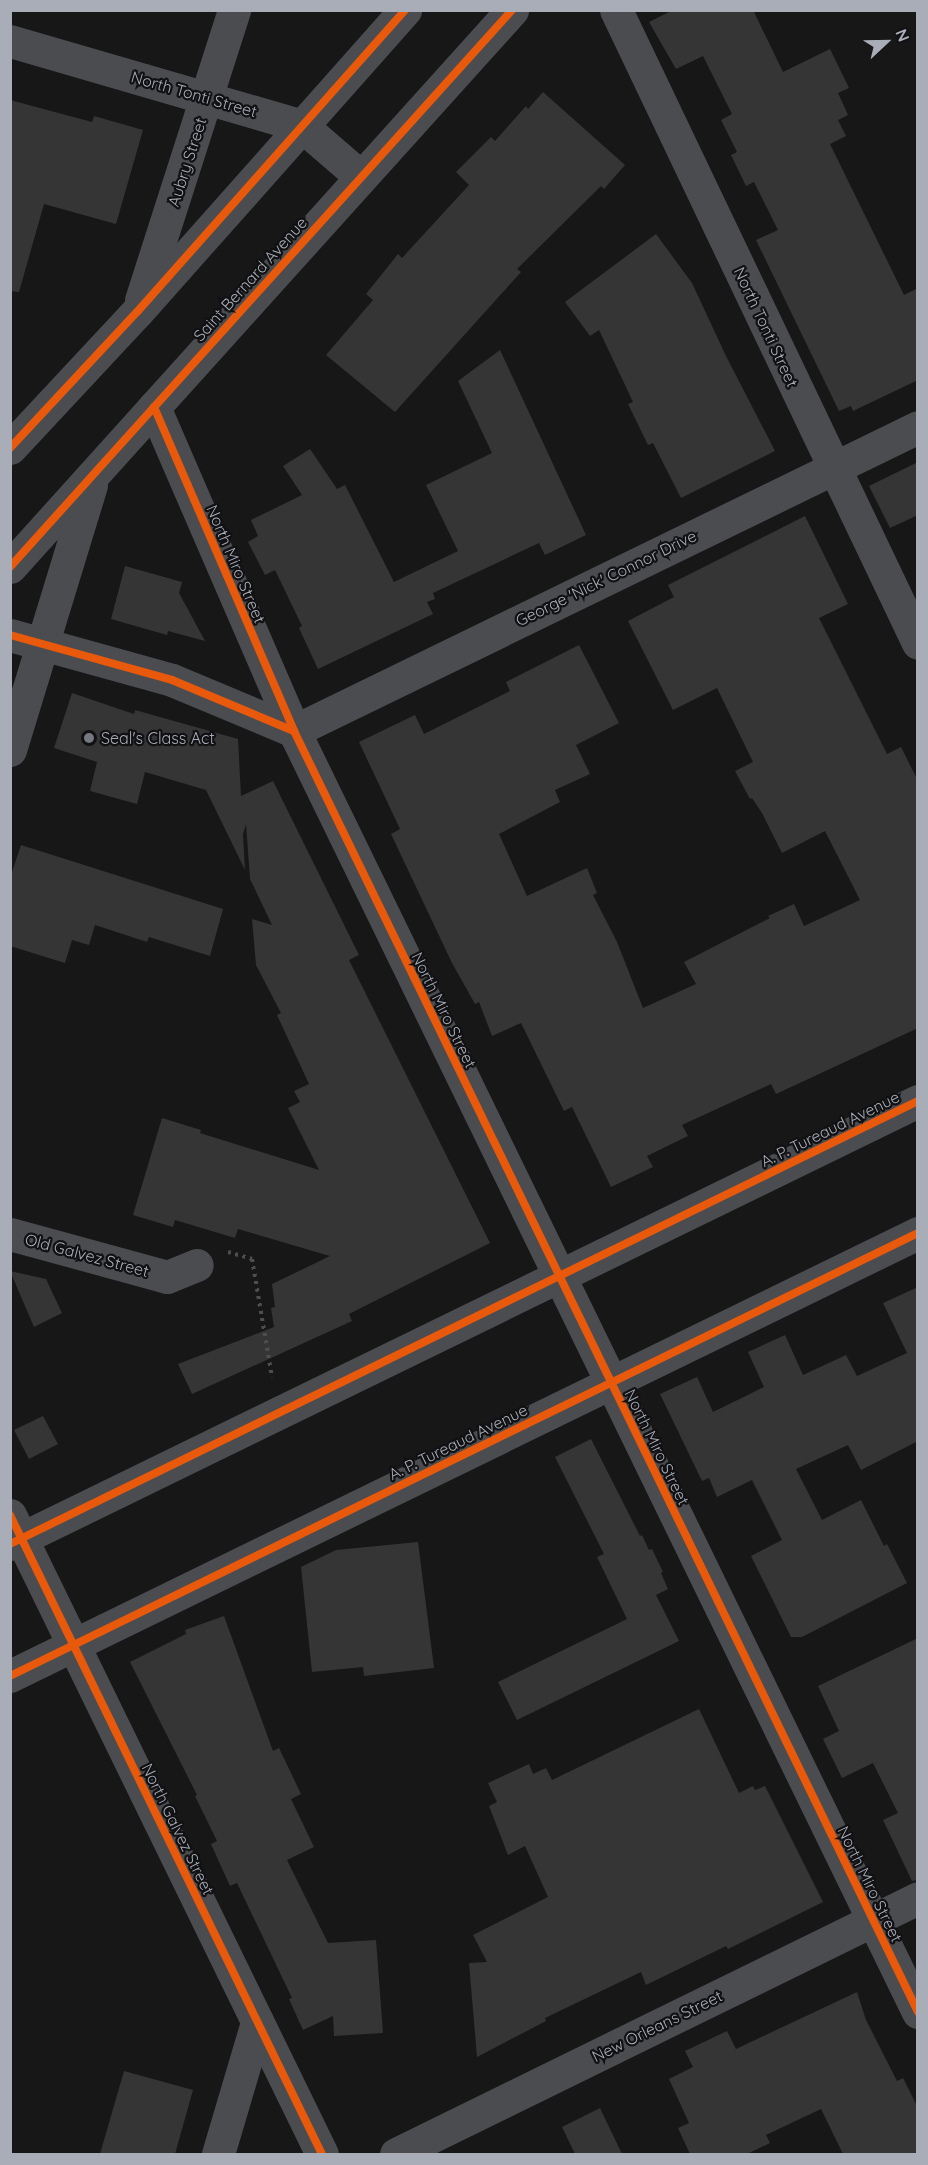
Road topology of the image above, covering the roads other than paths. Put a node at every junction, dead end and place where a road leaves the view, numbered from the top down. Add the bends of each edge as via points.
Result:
1 (234, 10) edge
2 (405, 10) edge
3 (512, 10) edge
4 (616, 10) edge
5 (10, 41) edge
6 (208, 97) junction
7 (302, 126) junction
8 (361, 177) junction
9 (137, 312) junction
10 (154, 407) junction
11 (918, 427) edge
12 (10, 448) edge
13 (833, 467) junction
14 (94, 474) junction
15 (10, 567) edge
16 (10, 635) edge
17 (41, 643) junction
18 (918, 643) edge
19 (294, 731) junction
20 (10, 750) edge
21 (918, 1101) edge
22 (918, 1233) edge
23 (10, 1234) edge
24 (196, 1264) road end
25 (559, 1276) junction
26 (611, 1382) junction
27 (14, 1532) edge
28 (74, 1644) junction
29 (10, 1676) edge
30 (918, 1898) edge
31 (872, 1920) junction
32 (918, 2012) edge
33 (257, 2022) junction
34 (218, 2154) edge
35 (322, 2154) edge
36 (396, 2154) edge

1 - 6 street, Aubry Street
2 - 7 street
3 - 8 street, Saint Bernard Avenue
4 - 13 street, North Tonti Street
5 - 6 street, North Tonti Street
6 - 7 street, North Tonti Street
6 - 9 street, Aubry Street
7 - 8 street, North Tonti Street
7 - 9 street
8 - 10 street, Saint Bernard Avenue
9 - 12 street
10 - 14 street, Saint Bernard Avenue
10 - 19 street, North Miro Street
11 - 13 street, George 'Nick' Connor Drive
13 - 18 street, North Tonti Street
13 - 19 street, George 'Nick' Connor Drive
14 - 15 street, Saint Bernard Avenue
14 - 17 street
16 - 17 street
17 - 19 street via 172,680
17 - 20 street
19 - 25 street, North Miro Street
21 - 25 street, A. P. Tureaud Avenue
22 - 26 street, A. P. Tureaud Avenue
23 - 24 street, Old Galvez Street via 167,1277
25 - 26 street, North Miro Street
25 - 27 street, A. P. Tureaud Avenue via 278,1413
26 - 28 street, A. P. Tureaud Avenue
26 - 31 street, North Miro Street
27 - 28 street, North Galvez Street
28 - 29 street, A. P. Tureaud Avenue
28 - 33 street, North Galvez Street
30 - 31 street, New Orleans Street
31 - 32 street, North Miro Street
31 - 36 street, New Orleans Street
33 - 34 street
33 - 35 street, North Galvez Street

